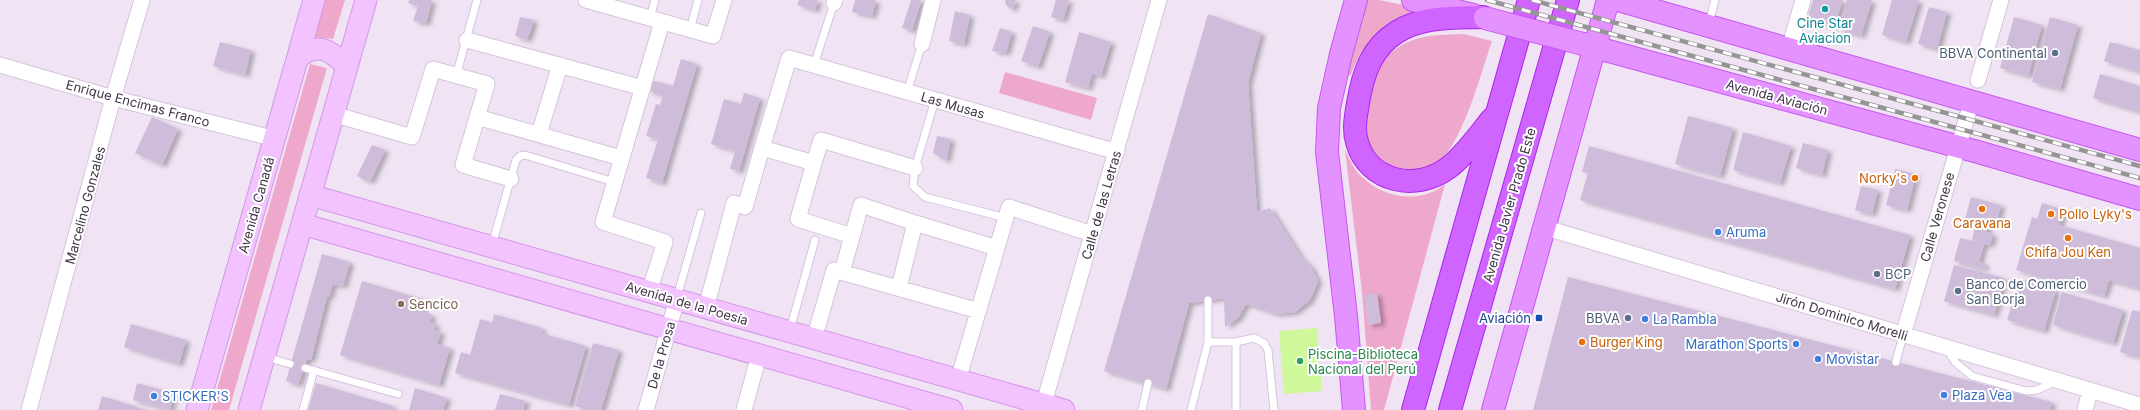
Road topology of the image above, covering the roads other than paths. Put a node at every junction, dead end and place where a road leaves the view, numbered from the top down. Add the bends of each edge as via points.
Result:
1 (142, 0) edge
2 (314, 0) edge
3 (366, 0) edge
4 (477, 0) edge
5 (655, 0) edge
6 (698, 0) edge
7 (724, 0) edge
8 (933, 0) edge
9 (1159, 0) edge
10 (1356, 0) edge
11 (1413, 0) edge
12 (1529, 0) edge
13 (1568, 0) edge
14 (1608, 0) edge
15 (1618, 0) edge
16 (1715, 0) edge
17 (1802, 0) edge
18 (2001, 0) edge
19 (591, 1) edge
20 (835, 2) edge
21 (1484, 18) junction
22 (656, 20) junction
23 (1708, 25) junction
24 (690, 30) junction
25 (467, 40) junction
26 (922, 44) joint
27 (1589, 45) junction
28 (1789, 49) junction
29 (298, 58) junction
30 (560, 65) junction
31 (814, 65) junction
32 (0, 66) edge
33 (347, 67) junction
34 (456, 76) junction
35 (643, 88) junction
36 (1975, 90) junction
37 (908, 92) junction
38 (113, 98) junction
39 (935, 100) junction
40 (1498, 112) junction
41 (333, 114) junction
42 (477, 117) junction
43 (539, 134) junction
44 (276, 139) junction
45 (1958, 147) junction
46 (762, 148) junction
47 (2140, 150) edge
48 (1117, 152) junction
49 (621, 158) junction
50 (814, 163) junction
51 (915, 168) junction
52 (511, 179) junction
53 (614, 182) junction
54 (310, 195) junction
55 (2140, 199) edge
56 (1009, 208) junction
57 (701, 213) dead end
58 (915, 223) junction
59 (302, 224) junction
60 (1544, 227) junction
61 (1092, 234) junction
62 (852, 236) junction
63 (815, 240) dead end
64 (491, 247) junction
65 (997, 248) junction
66 (842, 272) junction
67 (899, 288) junction
68 (649, 292) junction
69 (676, 300) junction
70 (1208, 300) dead end
71 (706, 308) junction
72 (979, 311) junction
73 (668, 329) junction
74 (789, 332) junction
75 (1903, 335) junction
76 (814, 339) junction
77 (1208, 342) junction
78 (1236, 342) junction
79 (1432, 345) junction
80 (759, 355) junction
81 (264, 356) junction
82 (1896, 362) dead end
83 (290, 364) dead end
84 (305, 368) dead end
85 (314, 370) junction
86 (958, 380) junction
87 (1148, 383) dead end
88 (1457, 385) junction
89 (2090, 391) junction
90 (398, 394) dead end
91 (2140, 405) edge
92 (1042, 407) edge
93 (29, 410) edge
94 (197, 410) edge
95 (248, 410) edge
96 (302, 410) edge
97 (646, 410) edge
98 (744, 410) edge
99 (952, 410) edge
100 (1064, 410) edge
101 (1142, 410) edge
102 (1192, 410) edge
103 (1236, 410) edge
104 (1274, 410) edge
105 (1354, 410) edge
106 (1400, 410) edge
107 (1413, 410) edge
108 (1450, 410) edge
109 (1456, 410) edge
110 (1493, 410) edge
111 (2085, 410) edge

1 - 38 street, Marcelino Gonzales
2 - 29 street, Avenida Canadá
3 - 33 street
4 - 25 lane
5 - 22 lane
6 - 24 lane
7 - 24 street via 713,36
8 - 26 street
9 - 48 street, Calle de las Letras
10 - 105 main road via 1329,108 1327,152
11 - 21 main road, Avenida Aviación
12 - 40 highway
13 - 88 highway, Avenida Javier Prado Este
14 - 27 main road
15 - 23 main road
16 - 23 lane
17 - 28 street
18 - 36 street, Calle Veronese
19 - 22 street
20 - 31 lane
21 - 27 main road, Avenida Aviación, bridge
21 - 40 highway via 1432,19 1399,31 1384,42 1373,55 1365,71 1355,132 1361,152 1374,168 1398,180 1423,180 1439,174 1454,163
22 - 24 street
22 - 35 street
23 - 28 main road
25 - 30 street
25 - 34 lane
26 - 37 lane
27 - 45 main road, Avenida Aviación
27 - 60 main road
28 - 36 main road
29 - 33 street via 306,51 320,48 335,55
29 - 44 street, Avenida Canadá
30 - 35 street
30 - 43 street
31 - 37 street, Las Musas
31 - 46 street, Las Musas via 789,58
32 - 38 street, Enrique Encimas Franco
33 - 41 street
34 - 41 street via 433,69 412,137
34 - 42 street via 487,84
35 - 49 street
36 - 45 street, Calle Veronese
36 - 47 main road
37 - 39 street, Las Musas
38 - 44 street, Enrique Encimas Franco
38 - 93 street, Marcelino Gonzales
39 - 48 street, Las Musas
39 - 51 lane
40 - 79 highway
41 - 54 street
42 - 43 street
42 - 52 street via 462,165
43 - 49 street
44 - 94 street, Avenida Canadá
45 - 55 main road, Avenida Aviación
45 - 75 street, Calle Veronese
46 - 50 street
46 - 71 street via 745,206 734,204
48 - 61 street, Calle de las Letras
49 - 53 street
50 - 51 street via 822,140
50 - 62 street via 798,219
51 - 56 lane via 913,186 925,197
52 - 53 lane via 516,160 525,155
52 - 64 lane
53 - 68 street via 604,222 665,242
54 - 59 street
54 - 64 street, Avenida de la Poesía
56 - 61 street
56 - 65 street
57 - 69 lane
58 - 62 street via 860,205
58 - 65 street
58 - 67 street
59 - 73 street
59 - 81 street
60 - 75 street, Jirón Dominico Morelli
60 - 110 main road
61 - 92 street, Calle de las Letras
62 - 66 street
63 - 74 lane
64 - 68 street, Avenida de la Poesía
65 - 72 street
66 - 67 street
66 - 76 street via 834,270
67 - 72 street
68 - 69 street, Avenida de la Poesía
69 - 71 street, Avenida de la Poesía
69 - 73 street, De la Prosa
70 - 77 lane
71 - 74 street, Avenida de la Poesía
72 - 86 street
73 - 80 street
73 - 97 street, De la Prosa
74 - 76 street, Avenida de la Poesía
75 - 82 lane
75 - 89 street, Jirón Dominico Morelli
76 - 86 street, Avenida de la Poesía
77 - 78 lane
77 - 102 lane
78 - 103 lane
78 - 104 lane via 1254,338 1264,343 1268,350
79 - 106 highway
79 - 107 highway
80 - 98 street
80 - 99 street
81 - 83 lane
81 - 95 street
84 - 85 lane
85 - 90 lane
85 - 96 lane
86 - 92 street, Avenida de la Poesía
87 - 101 lane
88 - 108 highway, Avenida Javier Prado Este
88 - 109 highway
89 - 91 street, Jirón Dominico Morelli
89 - 111 street
92 - 100 street, Avenida de la Poesía

